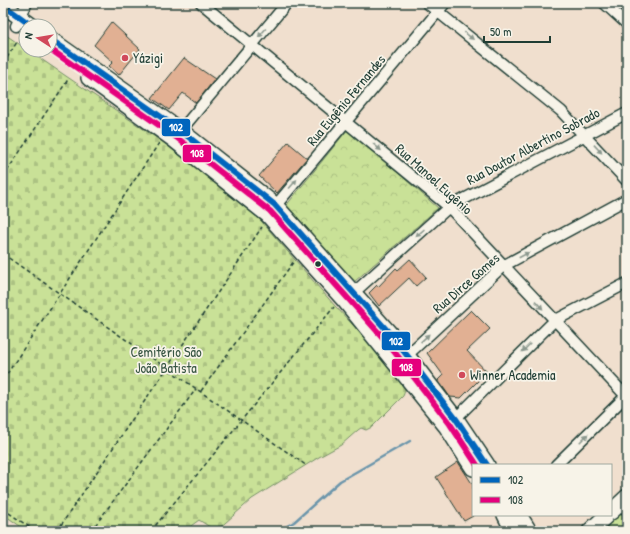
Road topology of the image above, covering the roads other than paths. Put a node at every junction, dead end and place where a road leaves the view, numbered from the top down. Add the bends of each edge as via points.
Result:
1 (27, 3) edge
2 (202, 3) edge
3 (287, 3) edge
4 (427, 3) edge
5 (445, 3) edge
6 (604, 3) edge
7 (3, 5) edge
8 (438, 12) junction
9 (3, 18) edge
10 (24, 18) edge
11 (18, 24) edge
12 (627, 24) edge
13 (18, 27) edge
14 (58, 45) edge
15 (252, 45) junction
16 (58, 56) edge
17 (627, 113) edge
18 (347, 122) junction
19 (584, 134) junction
20 (172, 137) junction
21 (627, 181) edge
22 (627, 199) edge
23 (448, 207) junction
24 (269, 214) junction
25 (503, 266) junction
26 (627, 284) edge
27 (344, 300) junction
28 (554, 321) junction
29 (401, 360) junction
30 (627, 396) edge
31 (451, 422) junction
32 (486, 464) edge
33 (557, 464) edge
34 (472, 466) edge
35 (627, 497) edge
36 (612, 511) edge
37 (607, 516) edge
38 (511, 519) edge
39 (529, 531) edge
40 (590, 531) edge

1 - 10 street
2 - 15 street, Rua Manoel Eugênio
3 -> 15 street
4 - 8 street
5 - 8 street, Rua Eugênio Fernandes
6 - 12 street
7 - 11 street
8 - 18 street, Rua Eugênio Fernandes
8 -> 19 street via 556,107
9 - 13 street
14 - 20 street
15 - 18 street, Rua Manoel Eugênio
15 - 20 street
16 - 20 street
17 - 19 street, Rua Doutor Albertino Sobrado
18 -> 23 street, Rua Manoel Eugênio
24 -> 18 street, Rua Eugênio Fernandes
19 -> 21 street
19 - 23 street, Rua Doutor Albertino Sobrado
20 - 24 street
25 -> 22 street, Rua Dirce Gomes
23 - 25 street, Rua Manoel Eugênio
23 -> 27 street, Rua Doutor Albertino Sobrado
24 - 27 street
25 -> 28 street, Rua Manoel Eugênio
29 -> 25 street, Rua Dirce Gomes
26 - 28 street
27 - 29 street
28 - 30 street, Rua Manoel Eugênio
28 -> 31 street
29 - 31 street
33 -> 30 street
31 - 32 street
31 - 34 street
35 - 36 street
37 - 40 street
38 - 39 street

